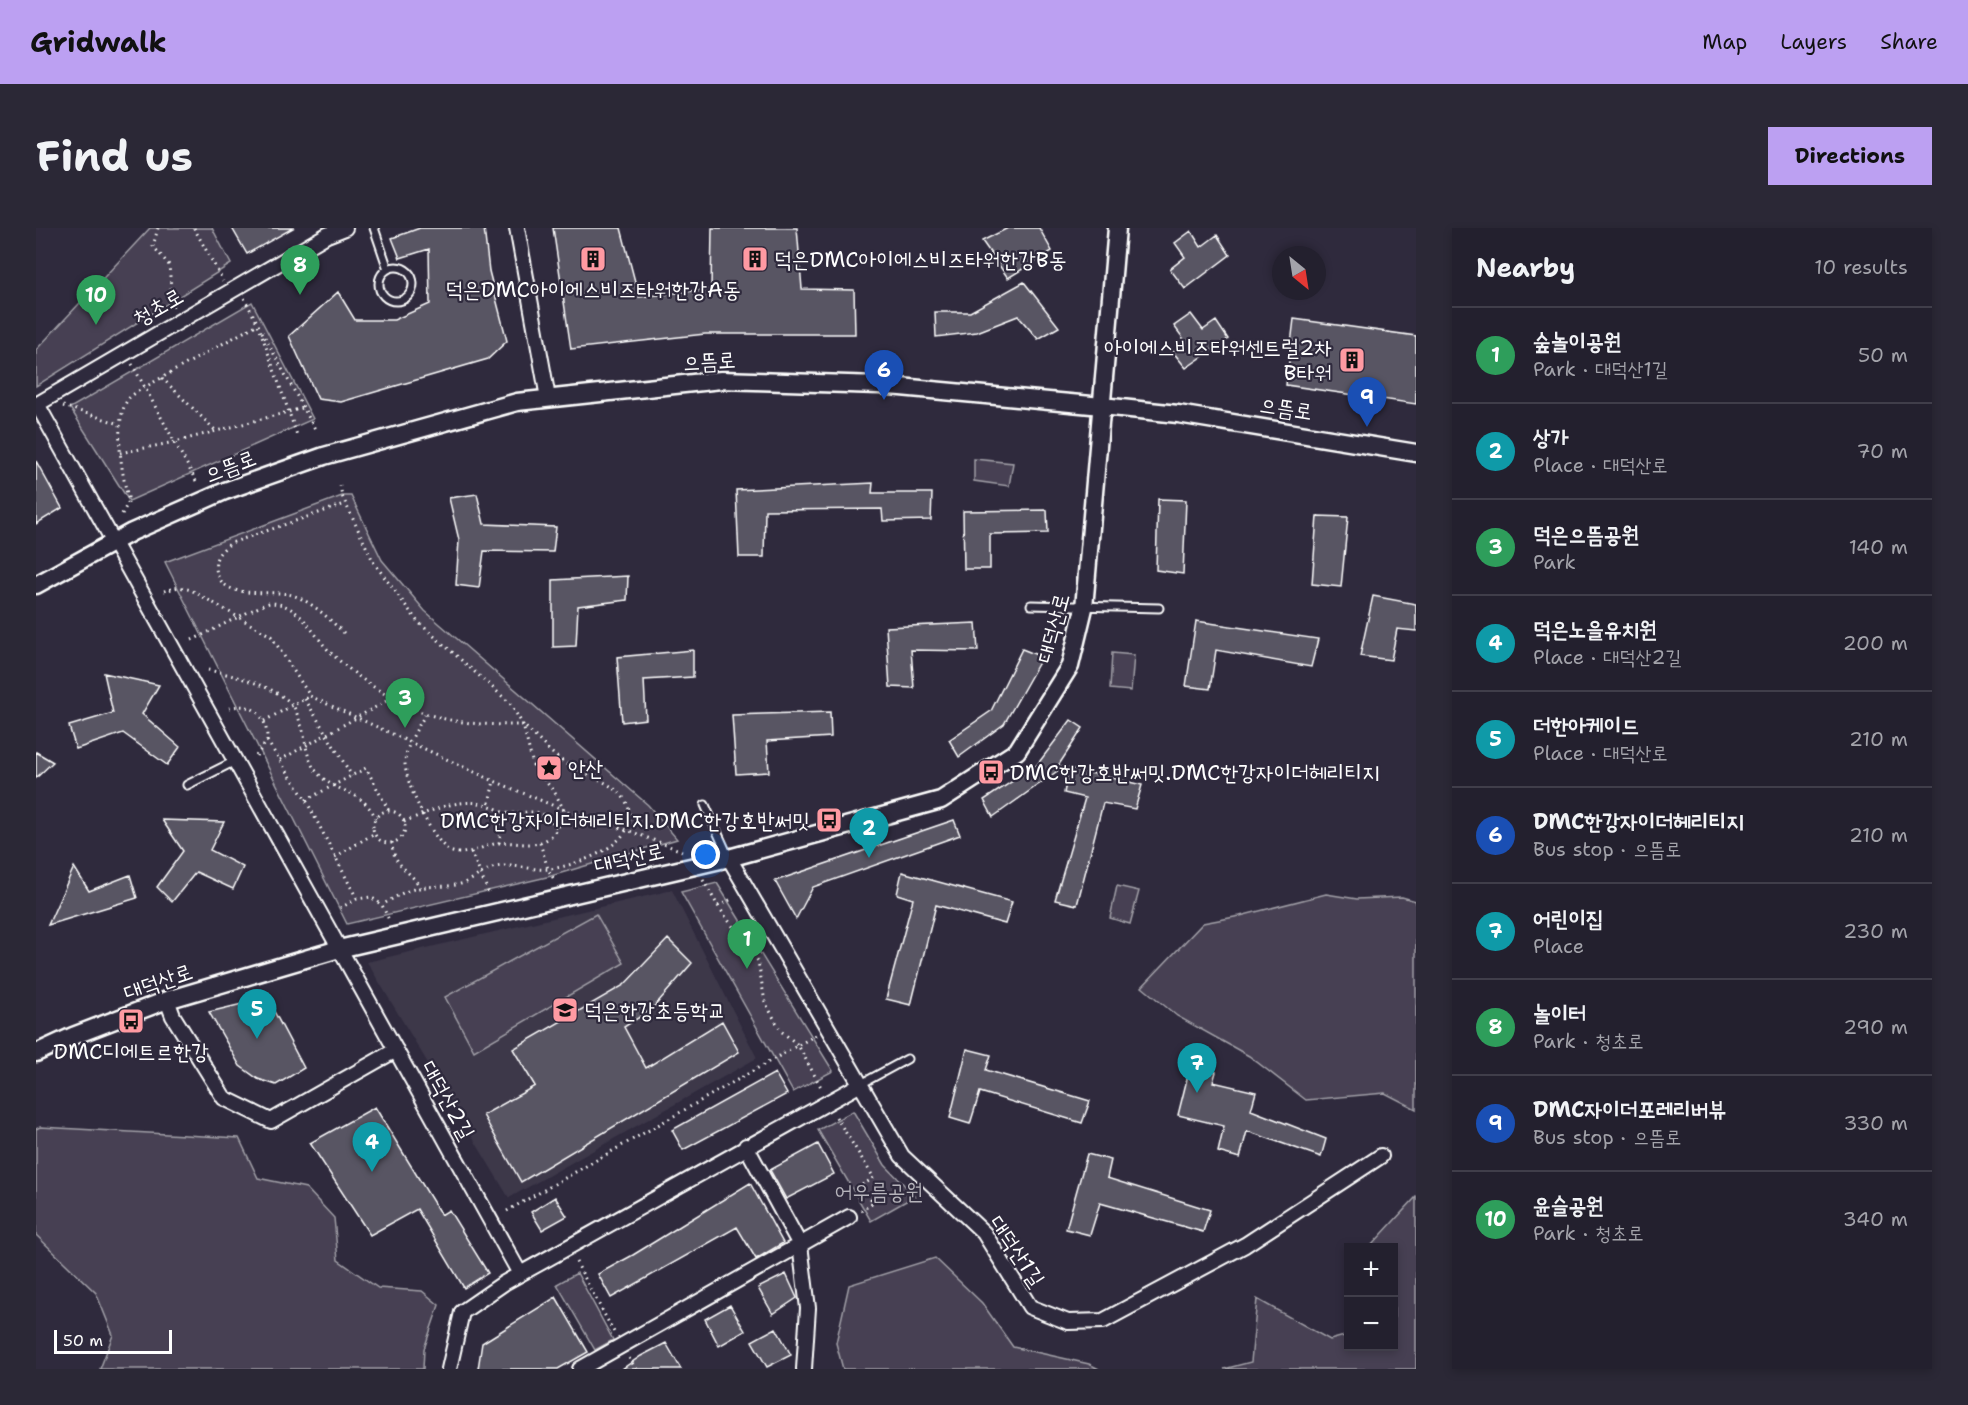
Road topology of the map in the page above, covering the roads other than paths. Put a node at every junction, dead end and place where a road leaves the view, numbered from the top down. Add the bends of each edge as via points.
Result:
1 (345, 228) edge
2 (374, 228) edge
3 (517, 228) edge
4 (1117, 228) edge
5 (388, 269) junction
6 (548, 398) junction
7 (37, 405) edge
8 (1102, 406) junction
9 (1416, 453) edge
10 (113, 541) junction
11 (36, 585) edge
12 (1031, 605) dead end
13 (1084, 608) junction
14 (1159, 608) dead end
15 (235, 761) junction
16 (188, 785) dead end
17 (705, 805) dead end
18 (729, 858) junction
19 (339, 949) junction
20 (167, 1000) junction
21 (396, 1050) junction
22 (36, 1053) edge
23 (907, 1059) dead end
24 (861, 1084) junction
25 (746, 1146) junction
26 (1381, 1156) dead end
27 (849, 1217) road end
28 (800, 1245) junction
29 (519, 1272) junction
30 (801, 1367) edge
31 (449, 1369) edge
32 (580, 1369) edge

1 - 7 street, 청초로 via 296,252
2 - 5 lane
3 - 6 street
4 - 8 street, 대덕산로
5 - 5 lane via 379,288 391,300 402,300 411,293 412,277 399,267
6 - 8 street, 으뜸로 via 732,381 879,386
6 - 10 street, 으뜸로 via 517,402 324,456 225,491
7 - 10 street, 청초로
8 - 9 street, 으뜸로 via 1178,414
8 - 13 street, 대덕산로
10 - 11 street, 으뜸로
10 - 15 street, 청초로
12 - 13 lane
13 - 14 lane
13 - 18 street, 대덕산로 via 1070,666 1017,752 941,800
15 - 16 lane
15 - 19 street, 대덕산2길
17 - 18 lane
18 - 19 street, 대덕산로
18 - 24 street, 대덕산1길
19 - 20 street, 대덕산로
19 - 21 street, 대덕산2길
20 - 21 street via 224,1098 271,1121
20 - 22 street, 대덕산로
21 - 29 street, 대덕산2길
23 - 24 lane
24 - 25 street
24 - 26 street, 대덕산1길 via 902,1156 984,1233 1030,1307 1068,1322 1103,1321 1245,1245
25 - 28 street
25 - 29 street
27 - 28 street
28 - 30 street via 808,1308
28 - 32 street
29 - 31 street via 462,1312

